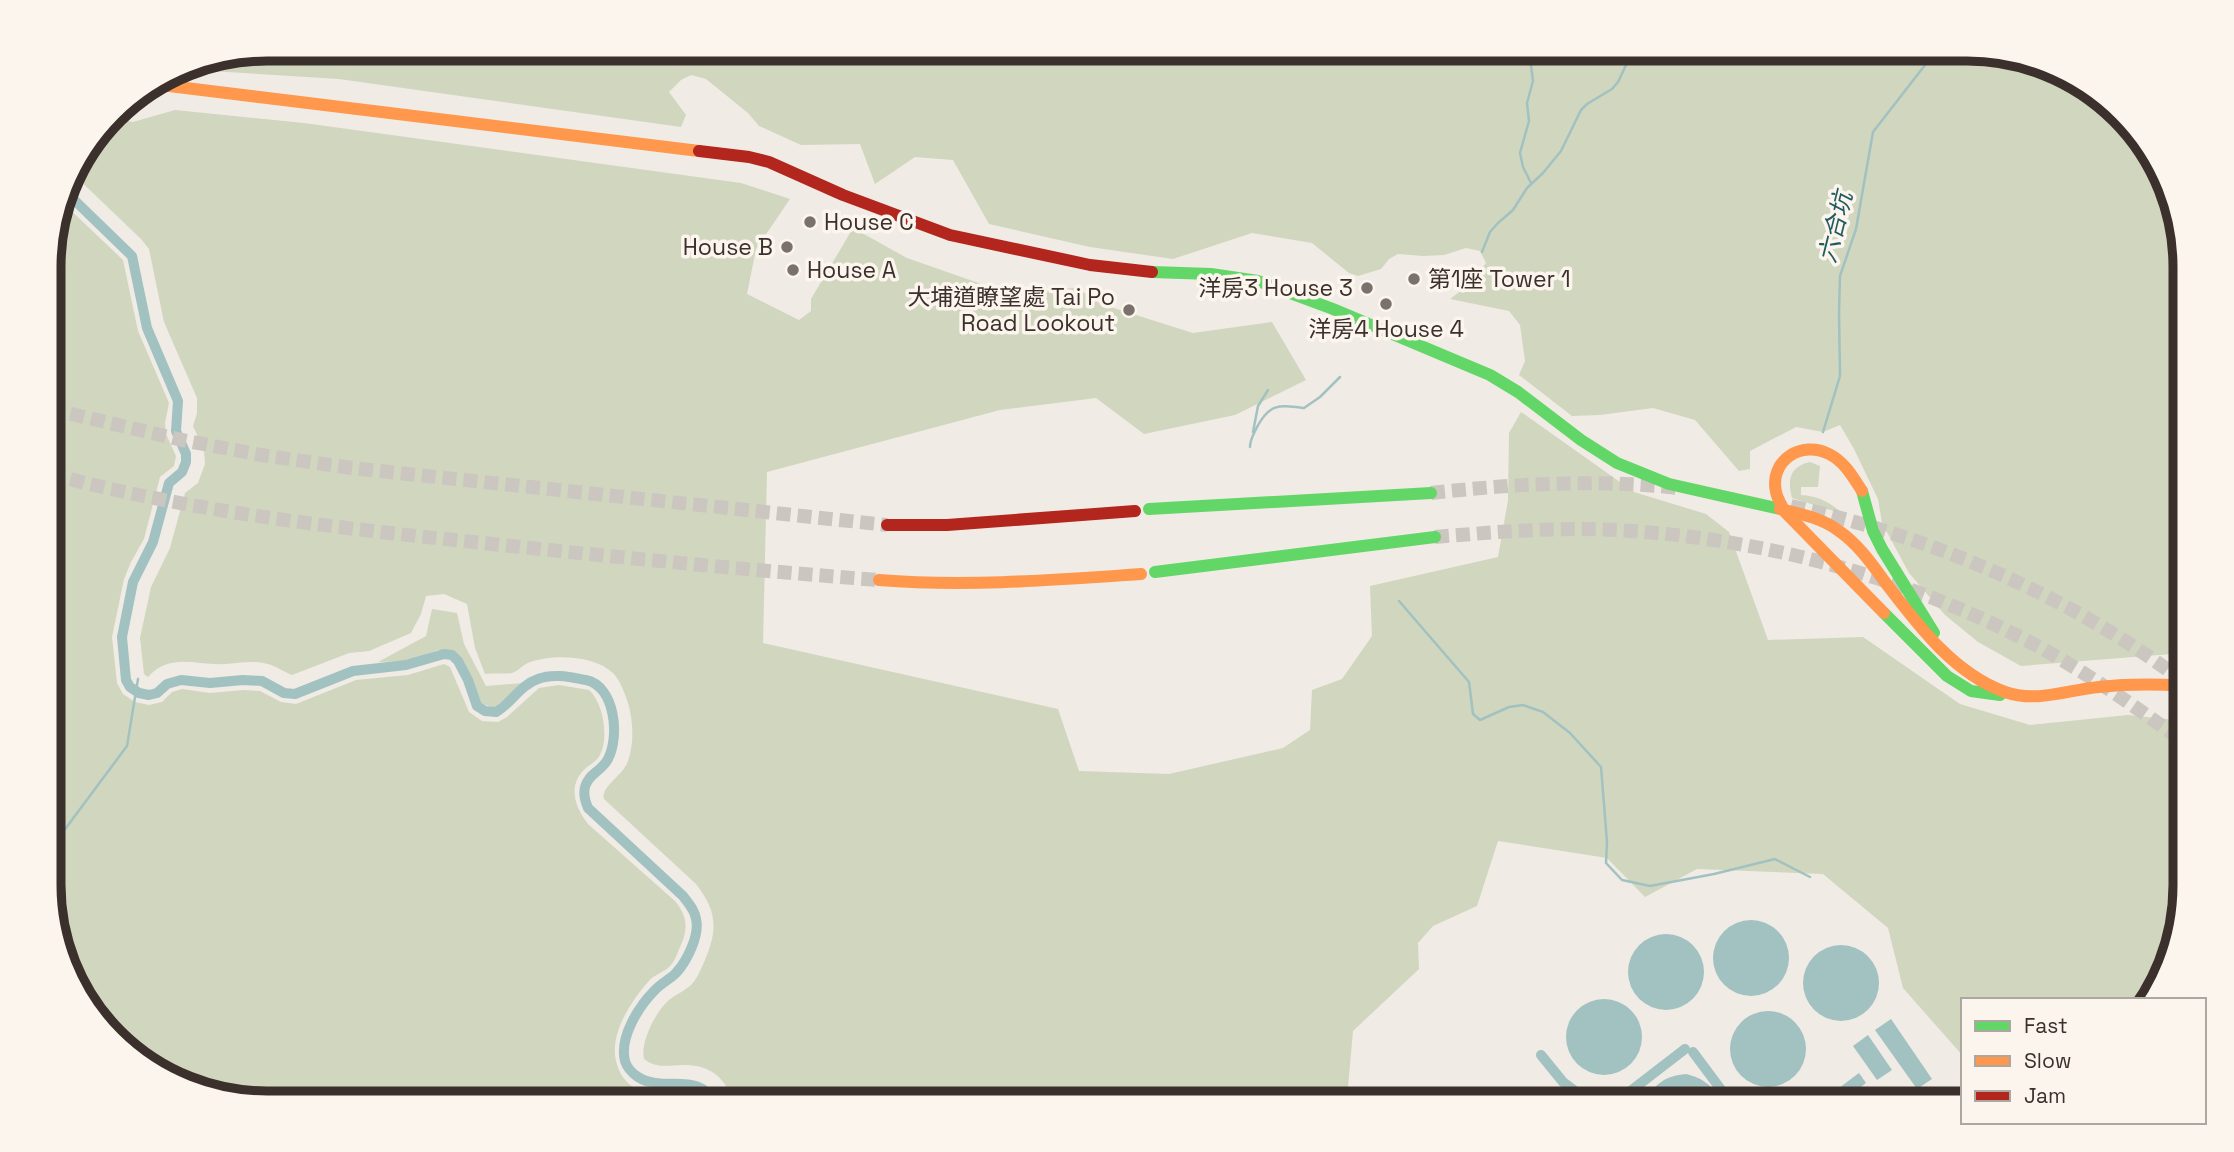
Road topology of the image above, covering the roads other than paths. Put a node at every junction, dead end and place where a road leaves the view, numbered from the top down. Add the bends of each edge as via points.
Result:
1 (168, 87) edge
2 (1432, 493) tunnel mouth
3 (887, 525) tunnel mouth
4 (1435, 537) tunnel mouth
5 (1155, 572) dead end
6 (1141, 574) dead end
7 (878, 580) tunnel mouth
8 (1945, 654) junction
9 (2173, 686) edge
10 (2016, 695) junction

1 - 8 main road via 749,157 950,235 1090,265 1258,281 1490,376 1596,451 1637,472 1828,523 1863,553
2 - 3 main road via 947,525
4 - 5 main road
6 - 7 main road via 1005,583
8 - 10 main road via 1990,686
8 - 10 main road, bridge via 1882,549 1856,478 1841,461 1812,448 1785,459 1774,482 1776,498 1785,512 1939,668 1971,691
9 - 10 main road

